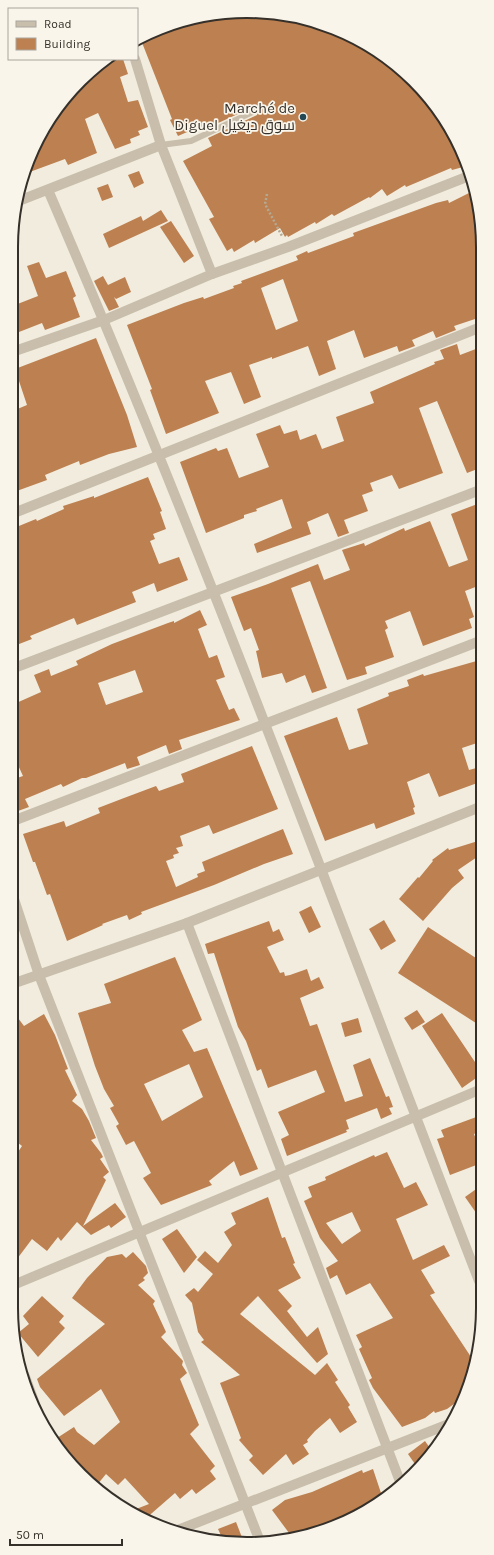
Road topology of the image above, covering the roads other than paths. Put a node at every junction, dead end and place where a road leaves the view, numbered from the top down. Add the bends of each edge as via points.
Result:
1 (135, 60) edge
2 (255, 111) dead end
3 (161, 145) junction
4 (465, 177) edge
5 (48, 190) junction
6 (23, 199) edge
7 (212, 274) junction
8 (104, 320) junction
9 (476, 329) edge
10 (18, 349) edge
11 (159, 455) junction
12 (476, 492) edge
13 (18, 511) edge
14 (213, 594) junction
15 (476, 643) edge
16 (18, 667) edge
17 (264, 724) junction
18 (476, 809) edge
19 (18, 819) edge
20 (320, 870) junction
21 (18, 911) edge
22 (187, 923) junction
23 (39, 975) junction
24 (18, 981) edge
25 (476, 1091) edge
26 (415, 1116) junction
27 (282, 1172) junction
28 (139, 1232) junction
29 (476, 1272) edge
30 (18, 1283) edge
31 (442, 1427) edge
32 (388, 1450) junction
33 (399, 1479) edge
34 (245, 1505) junction
35 (184, 1528) edge
36 (258, 1537) edge

1 - 3 street
2 - 3 lane via 191,141
3 - 5 street
3 - 7 street
4 - 7 street
5 - 6 street
5 - 8 street
7 - 8 street
8 - 10 street
8 - 11 street
9 - 11 street
11 - 13 street
11 - 14 street
12 - 14 street
14 - 16 street
14 - 17 street
15 - 17 street
17 - 19 street
17 - 20 street
18 - 20 street
20 - 22 street
20 - 26 street
21 - 23 street
22 - 23 street
22 - 27 street
23 - 24 street
23 - 28 street
25 - 26 street
26 - 27 street
26 - 29 street
27 - 28 street
27 - 32 street
28 - 30 street
28 - 34 street
31 - 32 street
32 - 33 street
32 - 34 street
34 - 35 street
34 - 36 street

